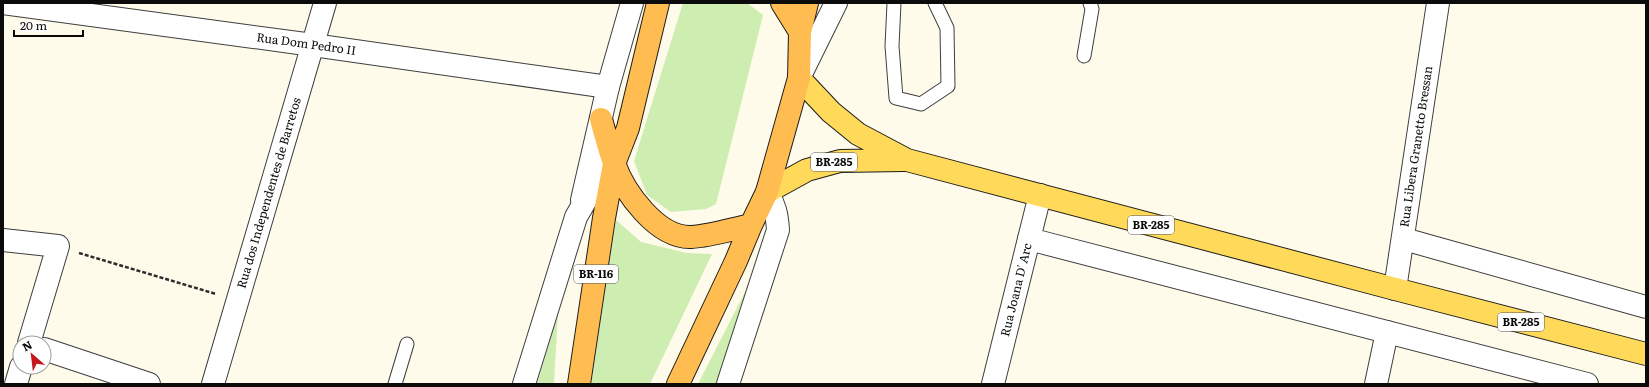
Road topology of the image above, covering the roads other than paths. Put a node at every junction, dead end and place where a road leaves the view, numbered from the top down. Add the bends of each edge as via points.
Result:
1 (3, 3) edge
2 (325, 3) edge
3 (632, 3) edge
4 (658, 3) edge
5 (782, 3) edge
6 (806, 3) edge
7 (836, 3) edge
8 (894, 3) edge
9 (935, 3) edge
10 (1090, 3) edge
11 (1438, 3) edge
12 (800, 32) junction
13 (313, 45) junction
14 (1084, 56) dead end
15 (799, 78) junction
16 (608, 87) junction
17 (601, 119) junction
18 (907, 160) junction
19 (614, 164) junction
20 (767, 192) junction
21 (1040, 195) junction
22 (580, 210) junction
23 (751, 225) junction
24 (1029, 239) junction
25 (1404, 239) junction
26 (3, 240) edge
27 (1395, 289) junction
28 (1646, 307) edge
29 (1387, 332) junction
30 (31, 335) edge
31 (407, 344) dead end
32 (52, 352) edge
33 (1646, 354) edge
34 (149, 384) edge
35 (213, 384) edge
36 (396, 384) edge
37 (524, 384) edge
38 (579, 384) edge
39 (678, 384) edge
40 (728, 384) edge
41 (993, 384) edge
42 (1376, 384) edge
43 (1588, 384) edge

1 - 13 street, Rua Dom Pedro II
2 - 13 street, Rua dos Independentes de Barretos
3 - 16 street
4 - 19 highway, BR-116 via 628,128
5 - 12 highway
6 - 12 highway
7 - 15 street
8 - 9 lane via 892,46 896,98 921,104 948,86 947,28
10 - 14 lane via 1092,9
11 - 25 street, Rua Libera Granetto Bressan
12 - 15 highway
13 - 16 street, Rua Dom Pedro II
13 - 35 street, Rua dos Independentes de Barretos
15 - 18 main road, BR-285 via 831,112 858,134
15 - 20 highway
16 - 17 street
17 - 19 highway
17 - 22 street
18 - 20 main road, BR-285 via 840,161 806,170
18 - 21 main road, BR-285
19 - 22 street via 591,191
19 - 23 highway via 635,202 652,220 669,232 690,237
19 - 38 highway, BR-116
20 - 23 highway
20 - 40 street via 777,212 778,230
21 - 24 street, Rua Joana D' Arc
21 - 27 main road, BR-285
22 - 37 street
23 - 39 highway
24 - 29 street
24 - 41 street, Rua Joana D' Arc
25 - 27 street, Rua Libera Granetto Bressan
25 - 28 street
26 - 30 street via 58,246
27 - 33 main road, BR-285
29 - 42 street
29 - 43 street
31 - 36 lane
32 - 34 street

